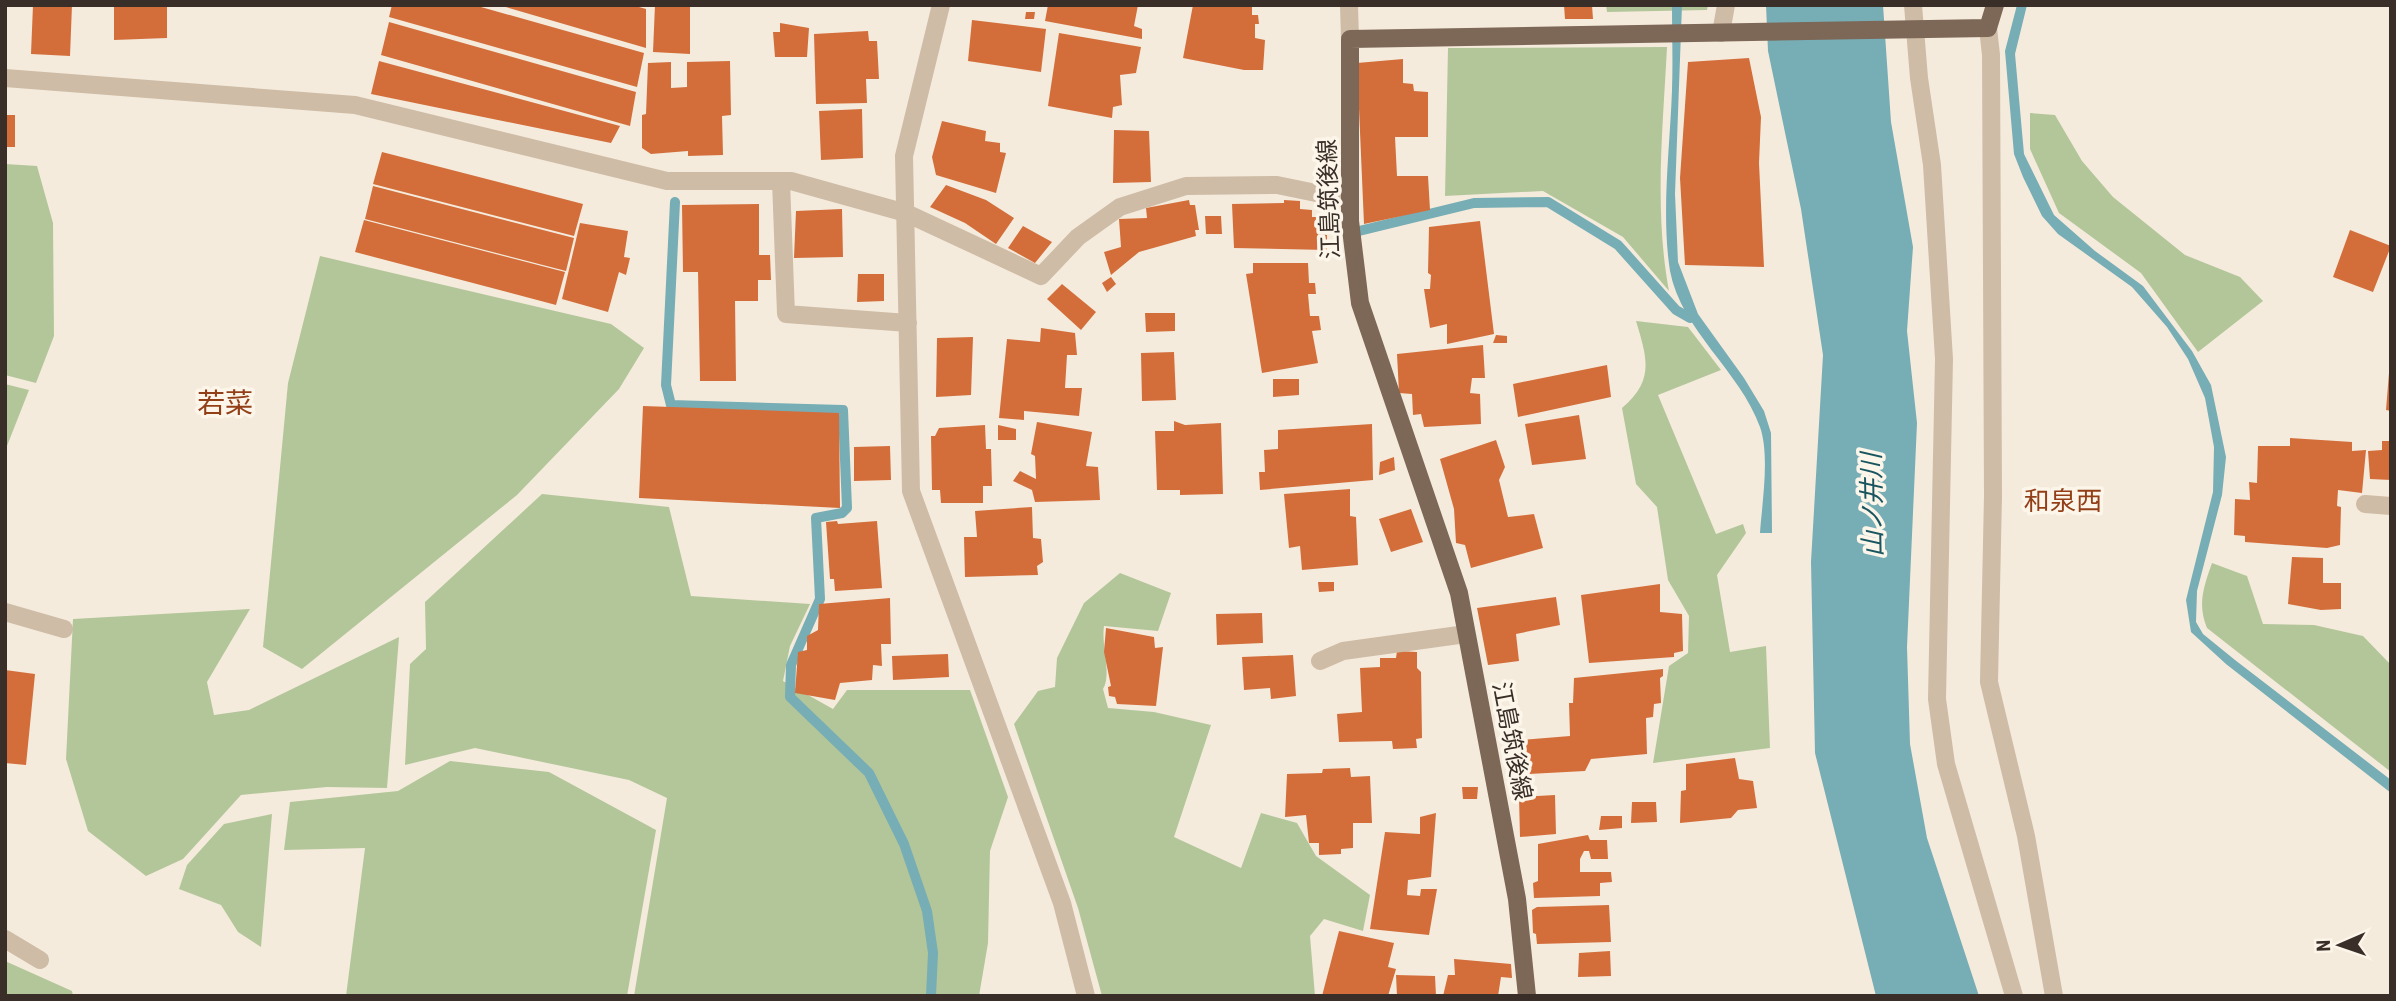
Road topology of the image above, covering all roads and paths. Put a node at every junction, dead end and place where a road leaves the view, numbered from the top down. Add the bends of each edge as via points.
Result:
1 (941, 5) edge
2 (1726, 5) edge
3 (1913, 5) edge
4 (1995, 5) edge
5 (1349, 6) edge
6 (1988, 28) junction
7 (1912, 31) junction
8 (1730, 33) junction
9 (1350, 39) junction
10 (5, 78) edge
11 (781, 181) junction
12 (1350, 200) junction
13 (906, 213) junction
14 (908, 323) junction
15 (2365, 504) dead end
16 (2391, 506) edge
17 (5, 612) edge
18 (64, 629) dead end
19 (1466, 634) junction
20 (1321, 661) dead end
21 (5, 939) edge
22 (40, 960) dead end
23 (1086, 996) edge
24 (1527, 996) edge
25 (2014, 996) edge
26 (2054, 996) edge

1 - 13 street via 904,156
2 - 8 street
3 - 7 street
4 - 6 main road
5 - 9 street
6 - 7 main road
6 - 26 street via 1993,483 1989,682 2026,836
7 - 8 main road
7 - 25 street via 1935,202 1944,359 1937,699 1946,764
8 - 9 main road
9 - 12 main road, 江島筑後線
10 - 11 street via 355,104 667,181
11 - 13 street
11 - 14 street via 786,314
12 - 13 street via 1276,185 1186,186 1120,207 1078,237 1041,276
12 - 19 main road, 江島筑後線 via 1360,303 1459,593
13 - 14 street
14 - 23 street via 911,491 1062,903
15 - 16 street
17 - 18 street
19 - 20 street via 1343,651
19 - 24 main road, 江島筑後線 via 1517,899
21 - 22 street

